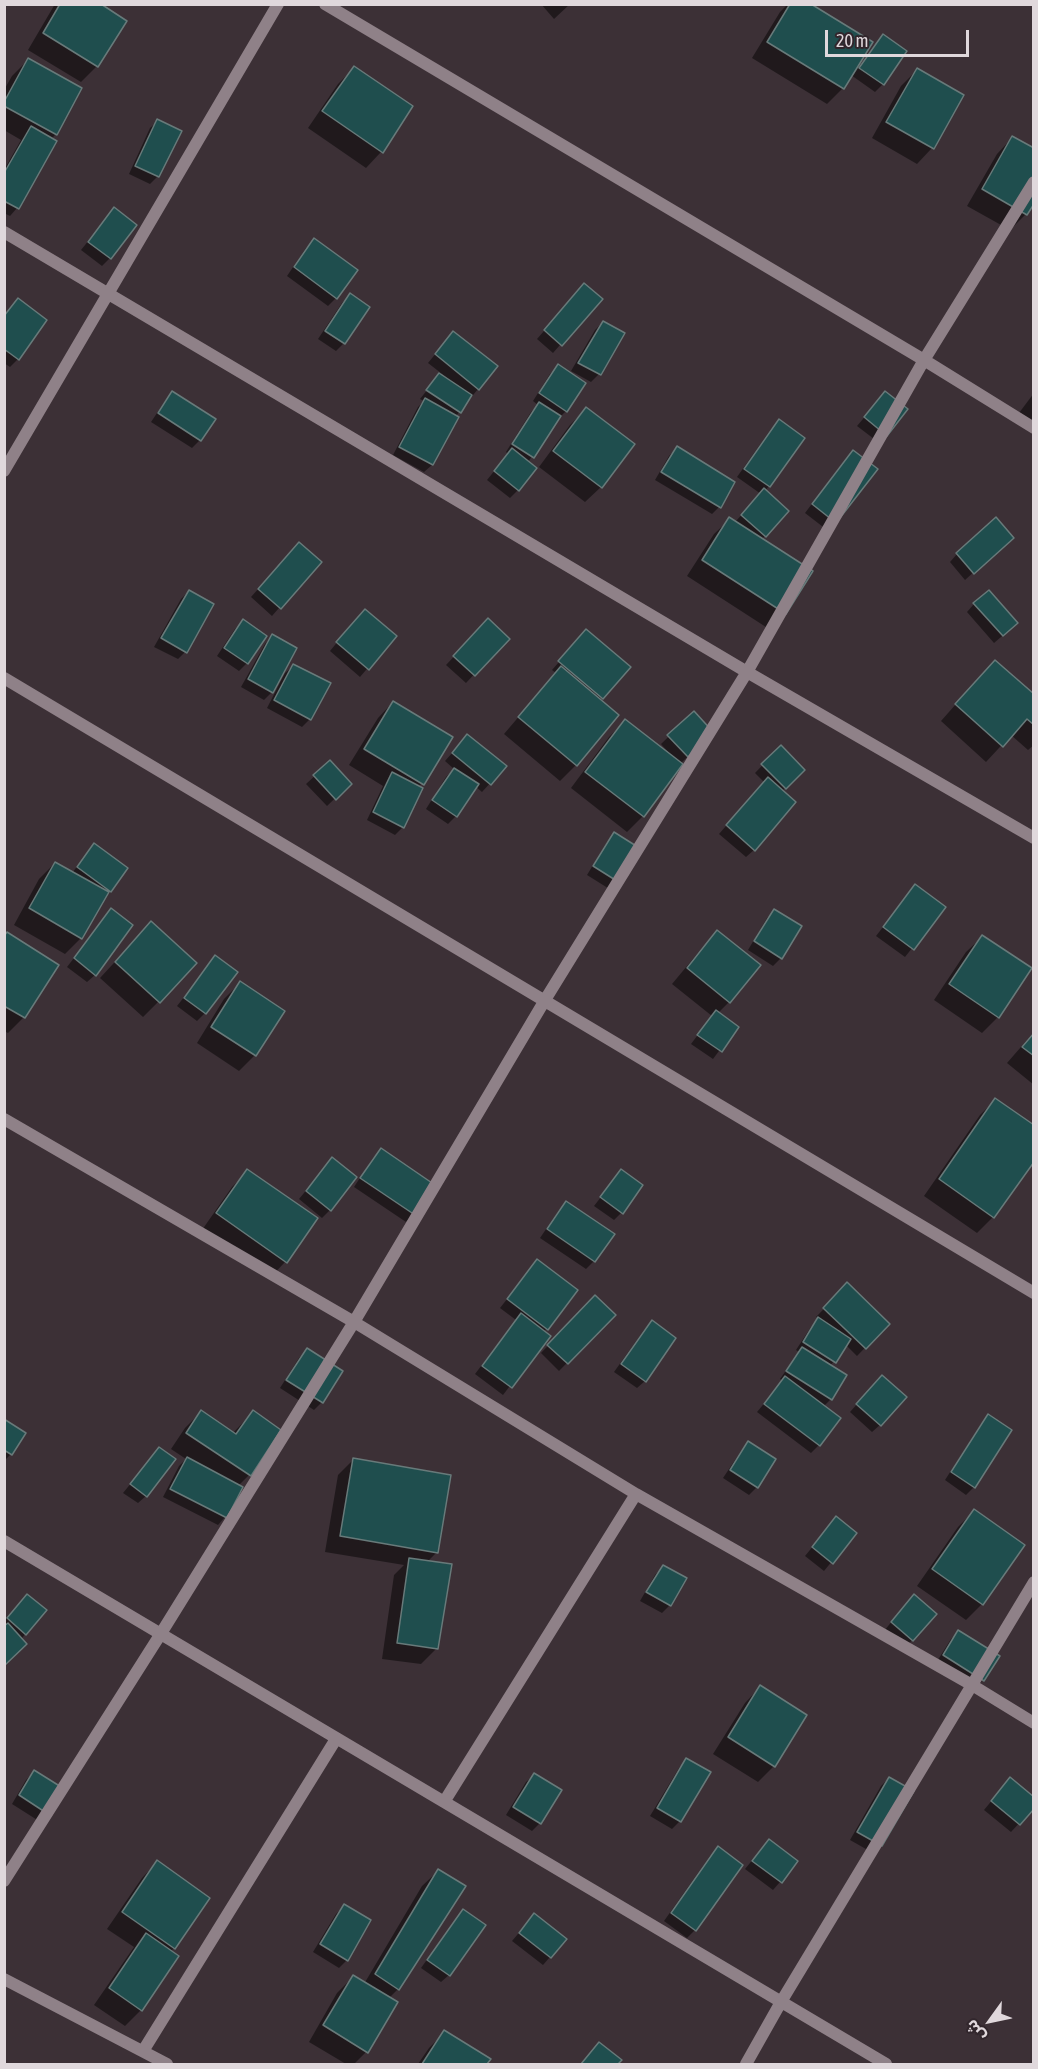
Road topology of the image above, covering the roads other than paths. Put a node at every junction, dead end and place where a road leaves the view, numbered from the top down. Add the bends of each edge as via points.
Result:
1 (278, 4) edge
2 (325, 4) edge
3 (1034, 182) edge
4 (4, 232) edge
5 (108, 294) junction
6 (924, 360) junction
7 (1034, 428) edge
8 (4, 471) edge
9 (747, 672) junction
10 (4, 678) edge
11 (1034, 838) edge
12 (545, 1000) junction
13 (4, 1119) edge
14 (1034, 1293) edge
15 (354, 1322) junction
16 (636, 1494) junction
17 (4, 1541) edge
18 (1034, 1582) edge
19 (160, 1635) junction
20 (972, 1685) junction
21 (1034, 1723) edge
22 (336, 1739) junction
23 (444, 1802) junction
24 (4, 1881) edge
25 (4, 1978) edge
26 (781, 2002) junction
27 (143, 2051) junction
28 (167, 2064) edge
29 (746, 2064) edge
30 (886, 2064) edge

1 - 5 street
2 - 6 street
3 - 6 street
4 - 5 street
5 - 8 street
5 - 9 street
6 - 7 street
6 - 9 street
9 - 11 street
9 - 12 street
10 - 12 street
12 - 14 street
12 - 15 street
13 - 15 street
15 - 16 street
15 - 19 street
16 - 20 street
16 - 23 street
17 - 19 street
18 - 20 street
19 - 22 street
19 - 24 street
20 - 21 street
20 - 26 street
22 - 23 street
22 - 27 street
23 - 26 street
25 - 27 street
26 - 29 street
26 - 30 street
27 - 28 street

